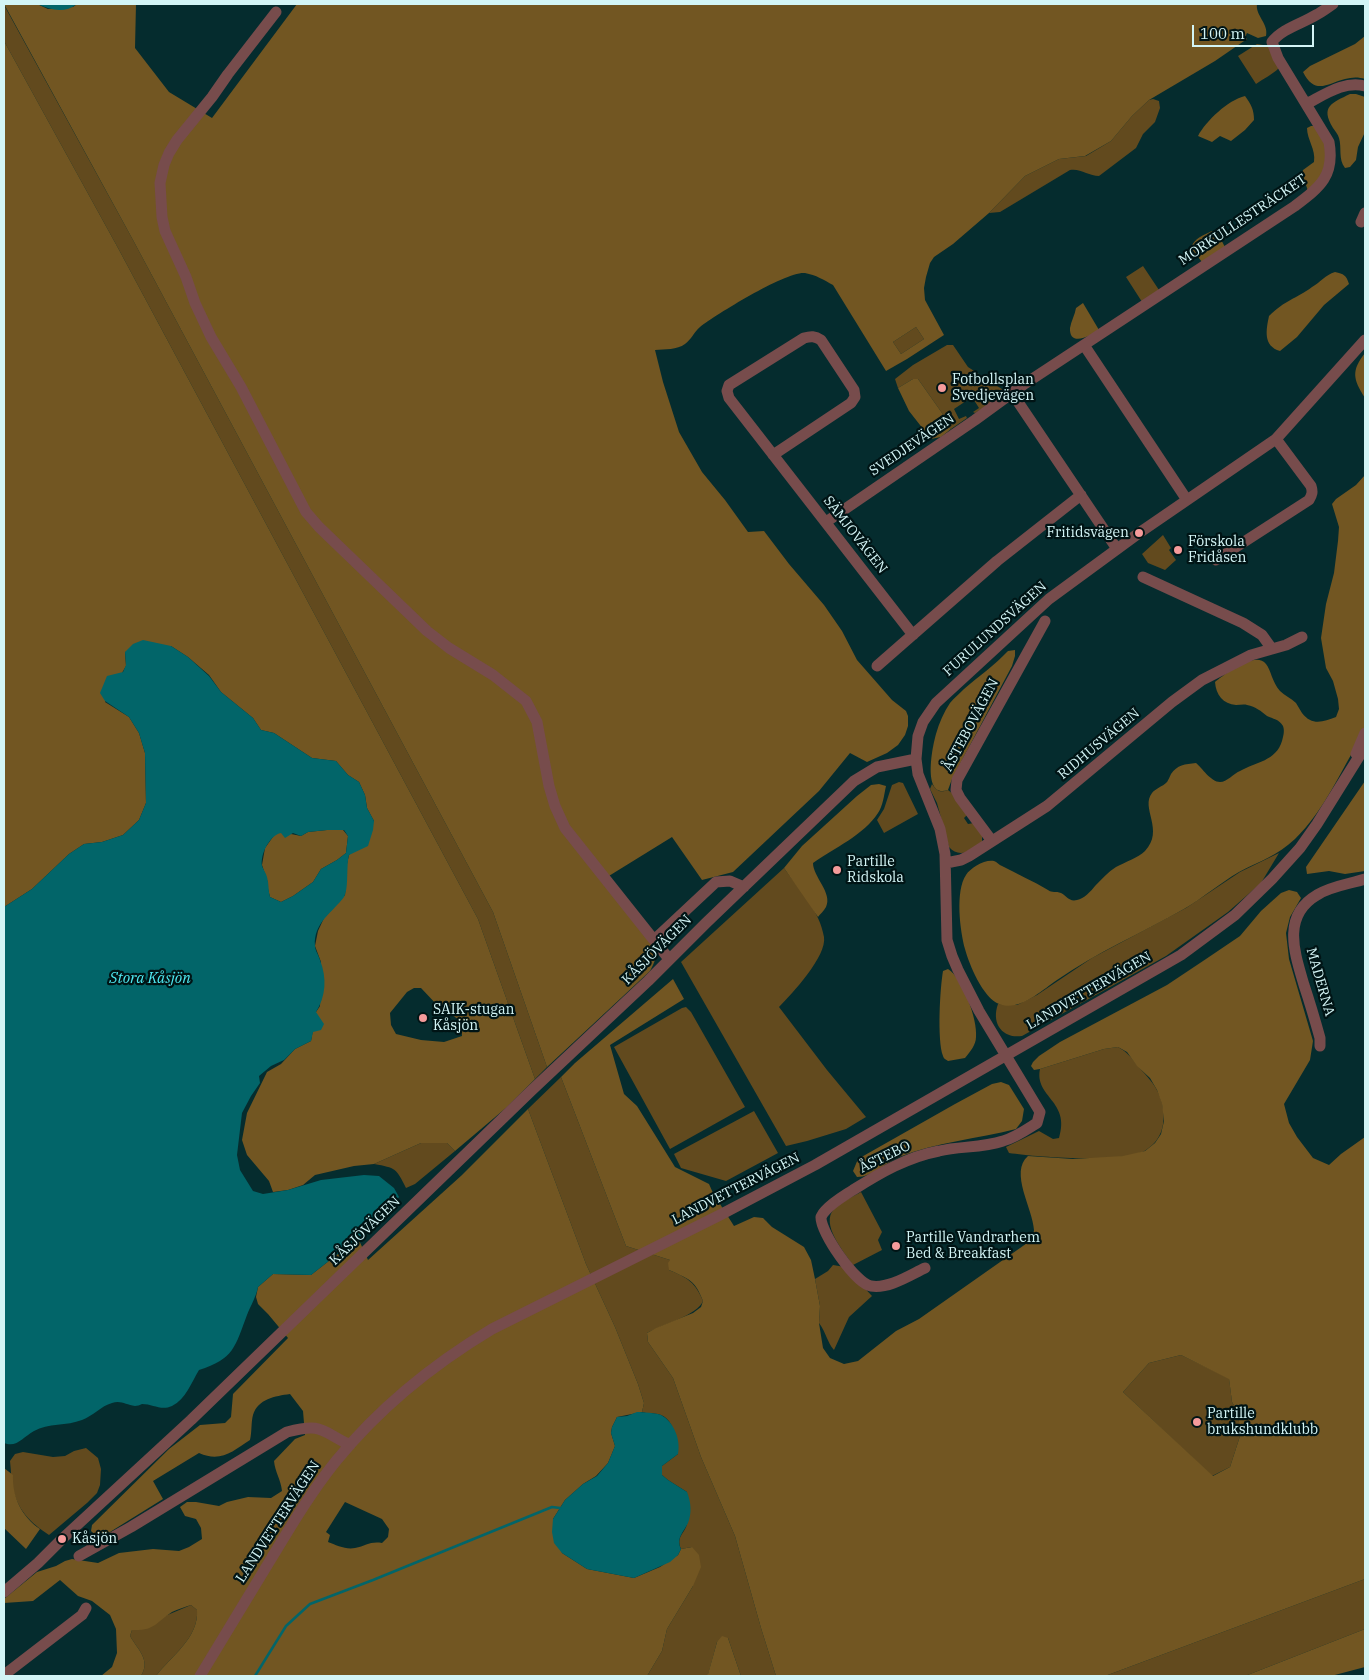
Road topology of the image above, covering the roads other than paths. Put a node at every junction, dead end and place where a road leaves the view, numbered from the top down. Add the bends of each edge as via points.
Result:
1 (1333, 4) edge
2 (276, 12) dead end
3 (1365, 86) edge
4 (1306, 104) junction
5 (1365, 340) edge
6 (1084, 345) junction
7 (1012, 393) junction
8 (1276, 439) junction
9 (773, 454) junction
10 (1081, 495) junction
11 (1188, 500) junction
12 (826, 522) junction
13 (1117, 550) junction
14 (1216, 560) dead end
15 (1143, 578) dead end
16 (1045, 621) dead end
17 (913, 635) junction
18 (1302, 637) dead end
19 (1272, 649) junction
20 (877, 666) dead end
21 (1365, 733) edge
22 (1365, 747) edge
23 (916, 759) junction
24 (1343, 783) junction
25 (992, 841) junction
26 (946, 862) junction
27 (1365, 879) edge
28 (744, 887) junction
29 (654, 940) junction
30 (669, 959) junction
31 (1320, 1046) dead end
32 (1007, 1056) junction
33 (925, 1268) dead end
34 (350, 1445) junction
35 (79, 1556) dead end
36 (4, 1592) edge
37 (86, 1608) dead end
38 (4, 1674) edge
39 (200, 1676) edge

1 - 4 street, MORKULLESTRÄCKET via 1272,42
2 - 29 street via 169,153 160,183 165,232 211,337 306,512 427,631 526,701 537,722 554,806 565,828
3 - 4 street via 1344,86
4 - 6 street, MORKULLESTRÄCKET via 1329,142 1331,152 1327,174 1320,186 1295,206
5 - 8 street, FURULUNDSVÄGEN
6 - 7 street, MORKULLESTRÄCKET
6 - 11 street
7 - 10 street
7 - 12 street, SVEDJEVÄGEN
8 - 11 street, FURULUNDSVÄGEN
8 - 14 street via 1311,486 1311,496
9 - 9 street, SÄMJOVÄGEN via 851,403 855,397 854,390 817,338 804,338 728,388 729,398
9 - 12 street, SÄMJOVÄGEN
10 - 13 street
10 - 17 street via 997,561
11 - 13 street, FURULUNDSVÄGEN
12 - 17 street, SÄMJOVÄGEN
13 - 23 street, FURULUNDSVÄGEN via 1050,599 936,703 923,722
15 - 19 street via 1243,623 1262,635
16 - 25 street, ÅSTEBOVÄGEN via 957,780 960,798
17 - 20 street
18 - 19 street, RIDHUSVÄGEN
19 - 25 street, RIDHUSVÄGEN via 1250,655 1190,688 1048,806
21 - 24 street, LANDVETTERVÄGEN
22 - 24 street, LANDVETTERVÄGEN
23 - 26 street, FURULUNDSVÄGEN via 918,774 940,829
23 - 28 street, KÅSJÖVÄGEN via 877,767 854,781
24 - 32 street, LANDVETTERVÄGEN via 1300,848 1235,915 1181,955
25 - 26 street, RIDHUSVÄGEN via 961,860
26 - 32 street, FURULUNDSVÄGEN via 946,930 952,956 979,1011
27 - 31 street, MADERNA via 1324,891 1312,898 1300,911 1294,928 1294,946
28 - 29 street, KÅSJÖVÄGEN via 730,881 716,882
28 - 30 street, KÅSJÖVÄGEN
29 - 30 street
30 - 36 street, KÅSJÖVÄGEN via 191,1420
32 - 33 street, ÅSTEBO via 1040,1112 1037,1123 1005,1141 941,1150 898,1164 842,1198 821,1217 829,1238 848,1267 868,1285 884,1285
32 - 34 street, LANDVETTERVÄGEN via 720,1215 492,1328 442,1360 404,1390
34 - 35 street via 317,1427 287,1432
34 - 39 street, LANDVETTERVÄGEN via 311,1495
37 - 38 street via 82,1615

